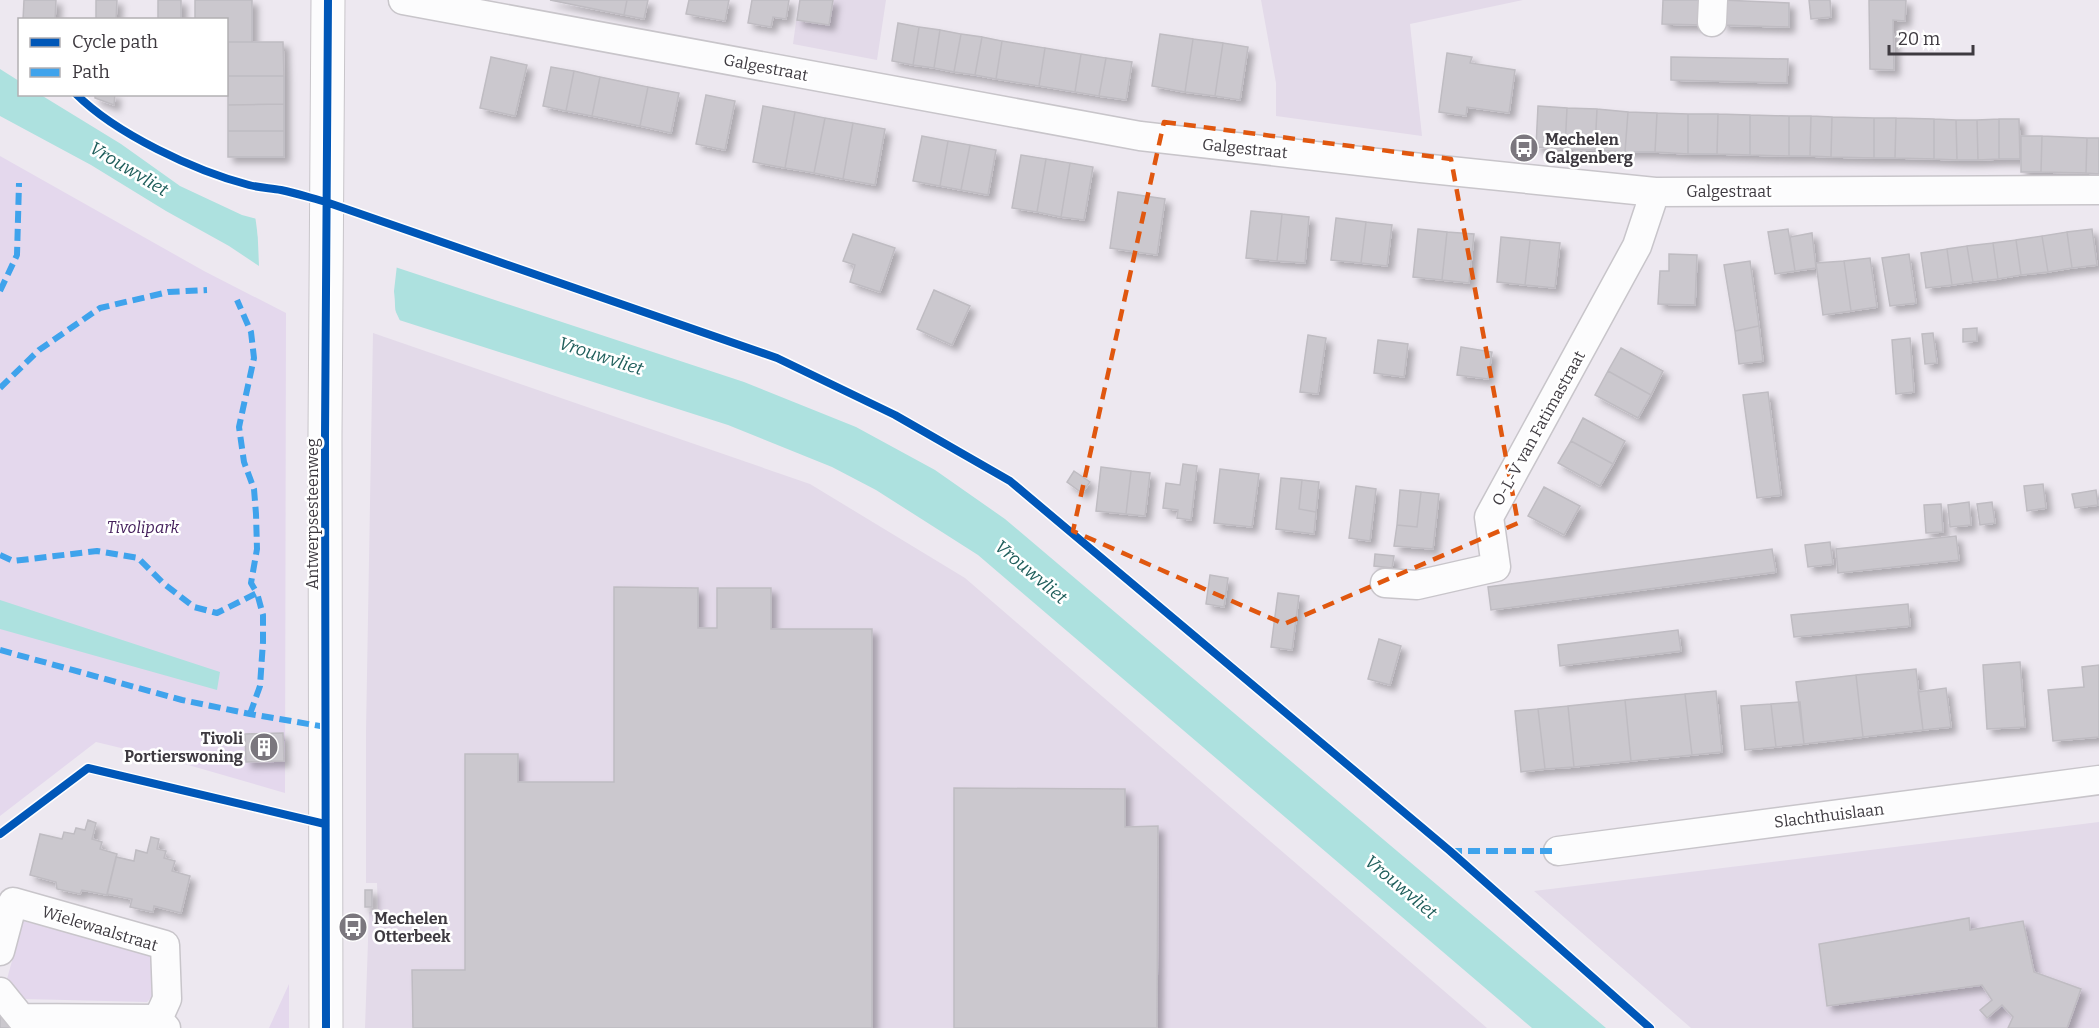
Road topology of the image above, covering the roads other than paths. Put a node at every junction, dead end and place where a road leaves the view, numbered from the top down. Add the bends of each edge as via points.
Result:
1 (328, 0) edge
2 (403, 0) edge
3 (2099, 190) edge
4 (1655, 192) junction
5 (1385, 583) dead end
6 (2099, 780) edge
7 (1558, 851) dead end
8 (0, 951) edge
9 (0, 992) edge
10 (36, 1023) edge
11 (162, 1023) edge
12 (326, 1028) edge

1 - 12 main road, Antwerpsesteenweg
2 - 4 street, Galgestraat via 1140,136
3 - 4 street, Galgestraat
4 - 5 street, O-L-V van Fatimastraat via 1637,246 1489,517 1496,567 1417,585
6 - 7 street, Slachthuislaan
8 - 11 street, Wielewaalstraat via 13,902 165,945 167,999
9 - 10 street, Wielewaalstraat via 21,1018
10 - 11 street, Wielewaalstraat

